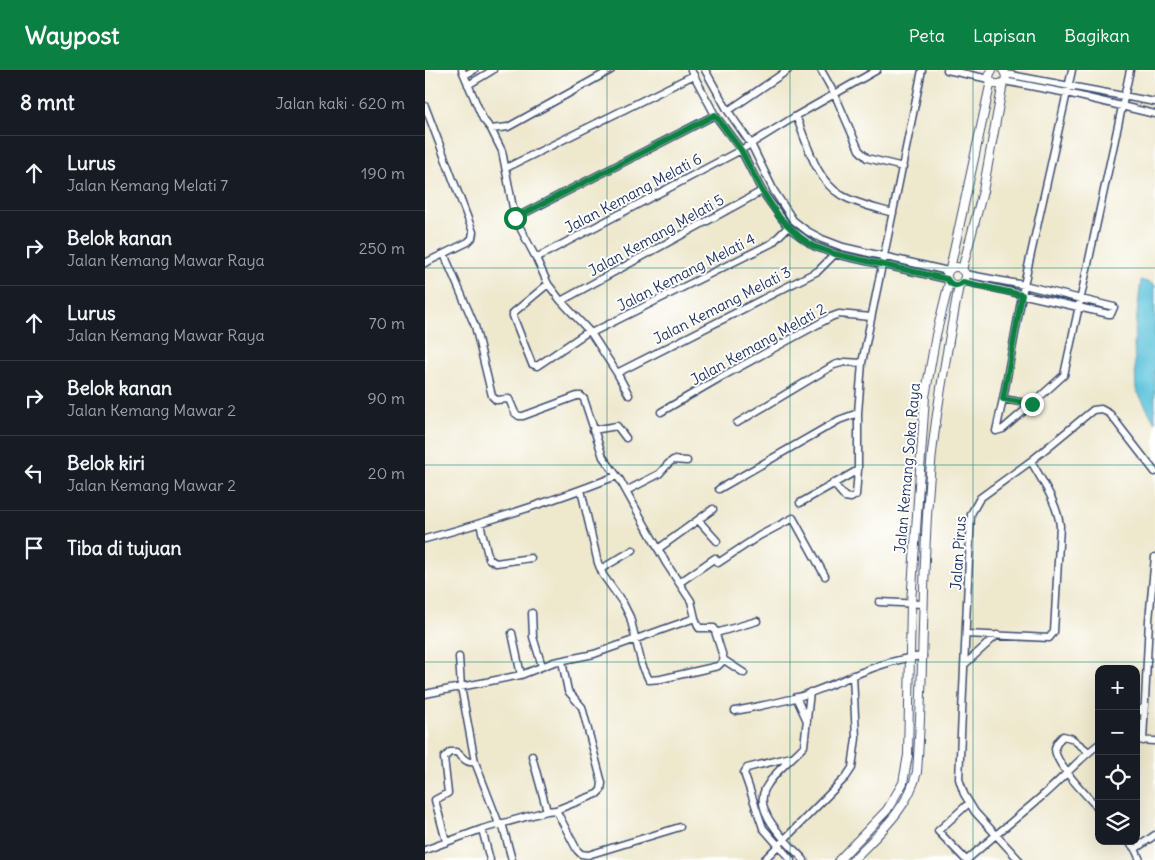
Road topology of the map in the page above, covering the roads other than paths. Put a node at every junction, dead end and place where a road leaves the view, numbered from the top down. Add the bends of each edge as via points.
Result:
1 (474, 70) edge
2 (493, 70) edge
3 (611, 70) edge
4 (706, 70) edge
5 (788, 70) edge
6 (821, 70) edge
7 (877, 70) edge
8 (922, 70) edge
9 (947, 70) edge
10 (1072, 70) edge
11 (1130, 70) edge
12 (464, 73) edge
13 (693, 73) edge
14 (990, 74) edge
15 (1004, 75) edge
16 (468, 85) junction
17 (1069, 85) junction
18 (1067, 93) junction
19 (835, 95) junction
20 (1125, 96) junction
21 (1155, 102) edge
22 (425, 106) edge
23 (1122, 107) junction
24 (728, 111) junction
25 (1155, 114) edge
26 (715, 115) junction
27 (796, 116) junction
28 (491, 129) junction
29 (751, 144) junction
30 (741, 150) junction
31 (903, 167) junction
32 (507, 168) junction
33 (762, 191) junction
34 (893, 213) junction
35 (515, 218) junction
36 (788, 227) junction
37 (444, 254) junction
38 (835, 254) junction
39 (883, 255) junction
40 (536, 258) junction
41 (425, 263) edge
42 (881, 264) junction
43 (949, 275) junction
44 (963, 278) junction
45 (548, 284) junction
46 (1024, 285) junction
47 (1022, 295) junction
48 (1081, 299) junction
49 (561, 301) junction
50 (1079, 308) junction
51 (871, 317) junction
52 (590, 332) junction
53 (862, 363) junction
54 (617, 373) junction
55 (629, 395) dead end
56 (1003, 399) junction
57 (1032, 404) junction
58 (661, 412) dead end
59 (858, 413) junction
60 (737, 423) dead end
61 (593, 430) junction
62 (626, 438) dead end
63 (1031, 460) junction
64 (687, 462) dead end
65 (858, 470) junction
66 (1155, 472) edge
67 (616, 476) junction
68 (833, 483) junction
69 (719, 489) dead end
70 (581, 490) junction
71 (626, 491) junction
72 (800, 503) dead end
73 (713, 509) dead end
74 (698, 520) junction
75 (480, 524) junction
76 (425, 538) edge
77 (717, 541) dead end
78 (658, 549) junction
79 (633, 550) dead end
80 (1155, 556) edge
81 (531, 558) dead end
82 (601, 569) junction
83 (825, 576) dead end
84 (679, 583) junction
85 (879, 602) dead end
86 (911, 603) junction
87 (923, 604) junction
88 (532, 613) dead end
89 (695, 618) junction
90 (757, 621) dead end
91 (1152, 621) edge
92 (511, 633) dead end
93 (716, 633) junction
94 (966, 634) junction
95 (997, 635) junction
96 (635, 638) junction
97 (1147, 648) junction
98 (1155, 648) edge
99 (923, 656) junction
100 (459, 657) dead end
101 (909, 658) junction
102 (724, 660) junction
103 (562, 661) junction
104 (964, 665) junction
105 (542, 666) junction
106 (744, 673) dead end
107 (521, 675) junction
108 (853, 675) junction
109 (461, 687) junction
110 (810, 692) junction
111 (425, 694) edge
112 (796, 697) junction
113 (1145, 706) junction
114 (1140, 710) edge
115 (735, 711) dead end
116 (808, 722) junction
117 (1140, 740) edge
118 (1155, 741) edge
119 (1095, 747) edge
120 (1089, 752) junction
121 (532, 756) dead end
122 (791, 757) junction
123 (475, 762) junction
124 (1067, 773) junction
125 (763, 795) junction
126 (752, 798) junction
127 (969, 803) junction
128 (1095, 804) edge
129 (556, 810) junction
130 (547, 811) junction
131 (500, 824) junction
132 (680, 827) dead end
133 (482, 829) junction
134 (867, 831) junction
135 (996, 833) junction
136 (1155, 835) edge
137 (784, 839) junction
138 (874, 839) junction
139 (446, 841) junction
140 (1132, 845) edge
141 (777, 846) junction
142 (1135, 849) junction
143 (425, 850) edge
144 (490, 860) edge
145 (512, 860) edge
146 (764, 860) edge
147 (791, 860) edge
148 (804, 860) edge
149 (839, 860) edge
150 (853, 860) edge
151 (967, 860) edge
152 (1019, 860) edge
153 (1140, 860) edge

1 - 12 street
2 - 16 street
3 - 28 street via 508,127
4 - 24 street
5 - 24 street
6 - 19 street
7 - 19 street, Jalan Kemang Melati 6
8 - 31 street
9 - 14 street
10 - 17 street
11 - 20 street
12 - 16 street
13 - 26 street
13 - 32 street
14 - 15 street via 995,85
14 - 43 street, Jalan Kemang Soka Raya
15 - 17 street
15 - 18 street
15 - 44 street, Jalan Kemang Soka Raya
16 - 28 street
17 - 18 street
17 - 20 street
18 - 23 street
18 - 46 street
19 - 27 street, Jalan Kemang Melati 6
19 - 31 street via 862,154
20 - 21 street
20 - 23 street
22 - 37 street via 473,232 468,242
23 - 25 street
23 - 48 street
24 - 29 street
26 - 30 street
26 - 35 street
27 - 29 street, Jalan Kemang Melati 6
27 - 34 street via 816,166 826,181 842,196
28 - 32 street
29 - 30 street, Jalan Kemang Melati 6
29 - 39 street via 774,191 793,220 822,240
30 - 33 street
30 - 40 street, Jalan Kemang Melati 6
31 - 34 street
32 - 35 street
33 - 36 street
33 - 49 street, Jalan Kemang Melati 5
34 - 39 street
35 - 40 street
36 - 38 street via 813,246
36 - 52 street, Jalan Kemang Melati 4 via 771,243
37 - 41 street
37 - 61 street via 475,326 495,400 509,399 515,413 523,416 581,396
38 - 42 street
38 - 54 street, Jalan Kemang Melati 3 via 818,271
39 - 42 street
39 - 43 street
40 - 45 street
42 - 43 street
42 - 51 street
43 - 44 street via 954,285
43 - 44 street via 959,268
43 - 86 street, Jalan Kemang Soka Raya via 925,397
44 - 46 street
44 - 47 street
44 - 87 street, Jalan Kemang Soka Raya via 939,397 932,454
45 - 49 street
45 - 52 street, Jalan Kemang Melati 4 via 513,313 532,364 537,366
46 - 47 street
46 - 48 street
47 - 50 street
47 - 56 street
48 - 50 street
48 - 50 street via 1113,306 1111,314
49 - 52 street
50 - 57 street via 1064,375
51 - 53 street
51 - 58 street, Jalan Kemang Melati 2 via 839,314 831,317
52 - 54 street
53 - 59 street
53 - 60 street via 835,365
54 - 55 street
56 - 57 street
56 - 57 street via 996,431
59 - 65 street
59 - 69 street via 839,420
61 - 62 street via 617,426
61 - 67 street via 603,457
63 - 66 street, Jalan Pirus via 1093,410 1101,410 1110,414
63 - 94 street, Jalan Pirus via 980,498 971,514
63 - 95 street via 1059,516 1054,632 1049,638
64 - 71 street via 673,460 659,474
65 - 68 street
65 - 68 street via 854,498 845,497
67 - 70 street
67 - 71 street
68 - 72 street
70 - 75 street
70 - 82 street
71 - 78 street
73 - 74 street
74 - 77 street
74 - 78 street
75 - 76 street
75 - 81 street via 492,562
78 - 84 street
79 - 82 street
80 - 91 street
82 - 96 street via 630,617
83 - 84 street via 793,518 718,563 715,558
84 - 89 street via 691,601
85 - 86 street
86 - 87 street
86 - 101 street, Jalan Kemang Soka Raya
87 - 99 street, Jalan Kemang Soka Raya
88 - 105 street via 533,637
89 - 93 street via 699,628 714,628
89 - 96 street
90 - 93 street
91 - 97 street
92 - 107 street
93 - 102 street
94 - 95 street
94 - 104 street, Jalan Pirus
95 - 104 street
96 - 102 street via 642,665 651,681 718,666
96 - 103 street via 594,654
97 - 98 street
97 - 113 street
99 - 101 street
99 - 138 street, Jalan Kemang Soka Raya via 914,785 902,808
100 - 109 street
101 - 108 street
101 - 134 street, Jalan Kemang Soka Raya via 908,755 903,783 887,810
102 - 106 street
103 - 105 street
103 - 129 street via 568,691 582,708 602,782 597,794
104 - 127 street, Jalan Pirus via 959,779
105 - 107 street
107 - 109 street
108 - 110 street
108 - 137 street via 857,738 853,768
109 - 111 street
109 - 123 street
110 - 112 street
110 - 116 street
112 - 115 street
112 - 116 street
113 - 114 street
113 - 117 street
116 - 122 street via 804,746
117 - 118 street
119 - 120 street
120 - 124 street
120 - 124 street via 1063,736 1055,748
121 - 130 street
122 - 125 street via 765,788
122 - 126 street via 745,770
123 - 131 street
123 - 139 street via 466,762 456,752 450,752 445,758 448,793 435,800
124 - 128 street
124 - 135 street
125 - 126 street
125 - 137 street via 762,802 770,821
126 - 141 street via 763,828
127 - 135 street, Jalan Pirus
127 - 151 street via 938,832
129 - 130 street
129 - 132 street via 577,850 588,855
130 - 131 street
131 - 133 street
131 - 145 street
133 - 139 street
133 - 144 street
134 - 138 street
134 - 149 street, Jalan Kemang Soka Raya
135 - 151 street
135 - 152 street, Jalan Pirus
136 - 142 street
137 - 141 street
137 - 148 street
138 - 150 street, Jalan Kemang Soka Raya
139 - 143 street
140 - 142 street
141 - 146 street
141 - 147 street
142 - 153 street

